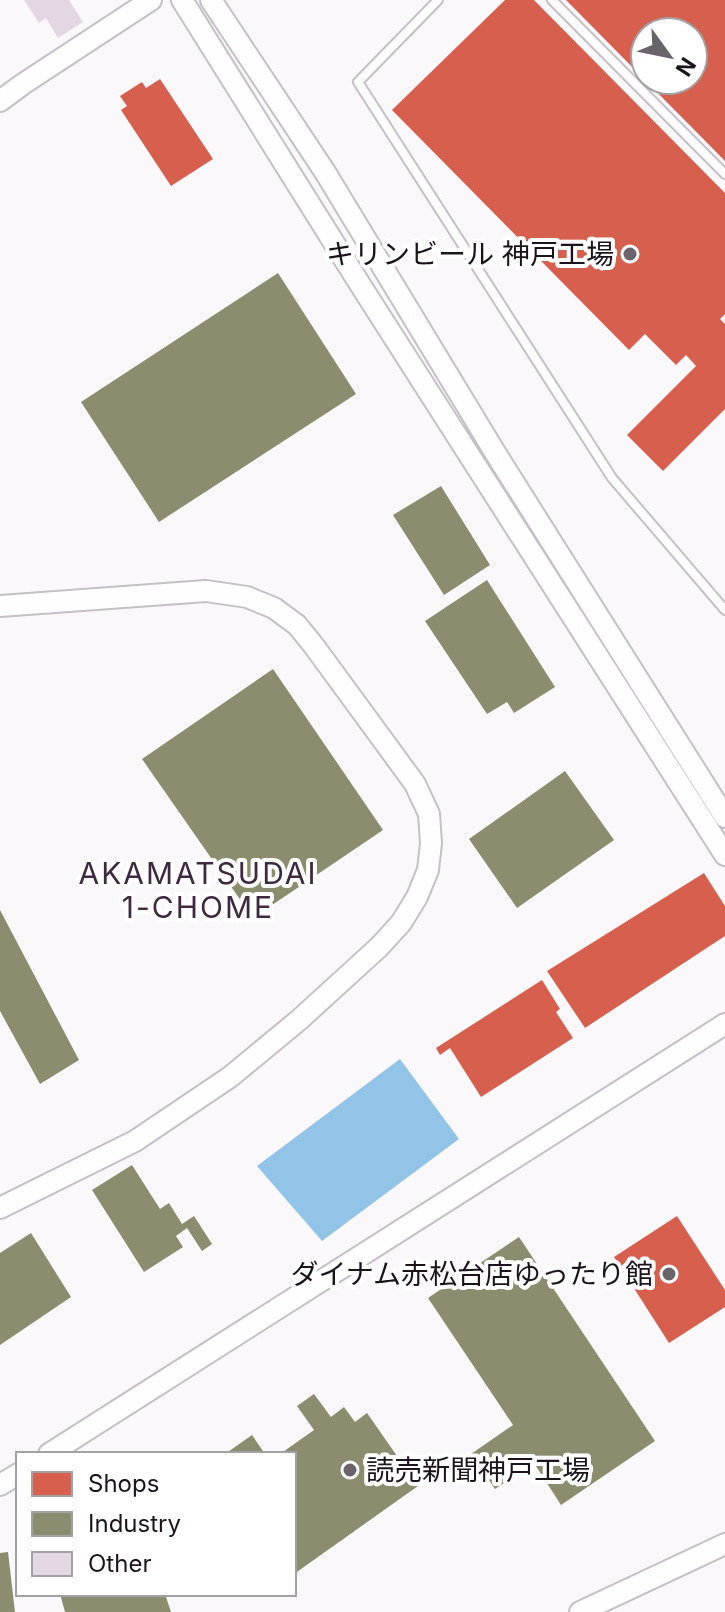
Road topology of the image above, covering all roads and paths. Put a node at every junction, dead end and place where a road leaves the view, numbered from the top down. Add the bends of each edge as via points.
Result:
1 (151, 0) edge
2 (182, 0) edge
3 (211, 0) edge
4 (438, 0) edge
5 (552, 0) edge
6 (0, 101) edge
7 (725, 174) edge
8 (0, 606) edge
9 (725, 610) edge
10 (725, 817) edge
11 (725, 855) edge
12 (725, 1024) edge
13 (0, 1208) edge
14 (52, 1452) edge
15 (725, 1544) edge
16 (580, 1612) edge

1 - 6 street
2 - 11 street
3 - 10 street via 325,172
4 - 9 lane via 358,82 612,478
5 - 7 lane
8 - 13 street via 206,591 247,597 274,608 314,646 415,784 429,814 431,843 428,870 401,923 299,1020 230,1077 135,1141
12 - 14 street
15 - 16 street

